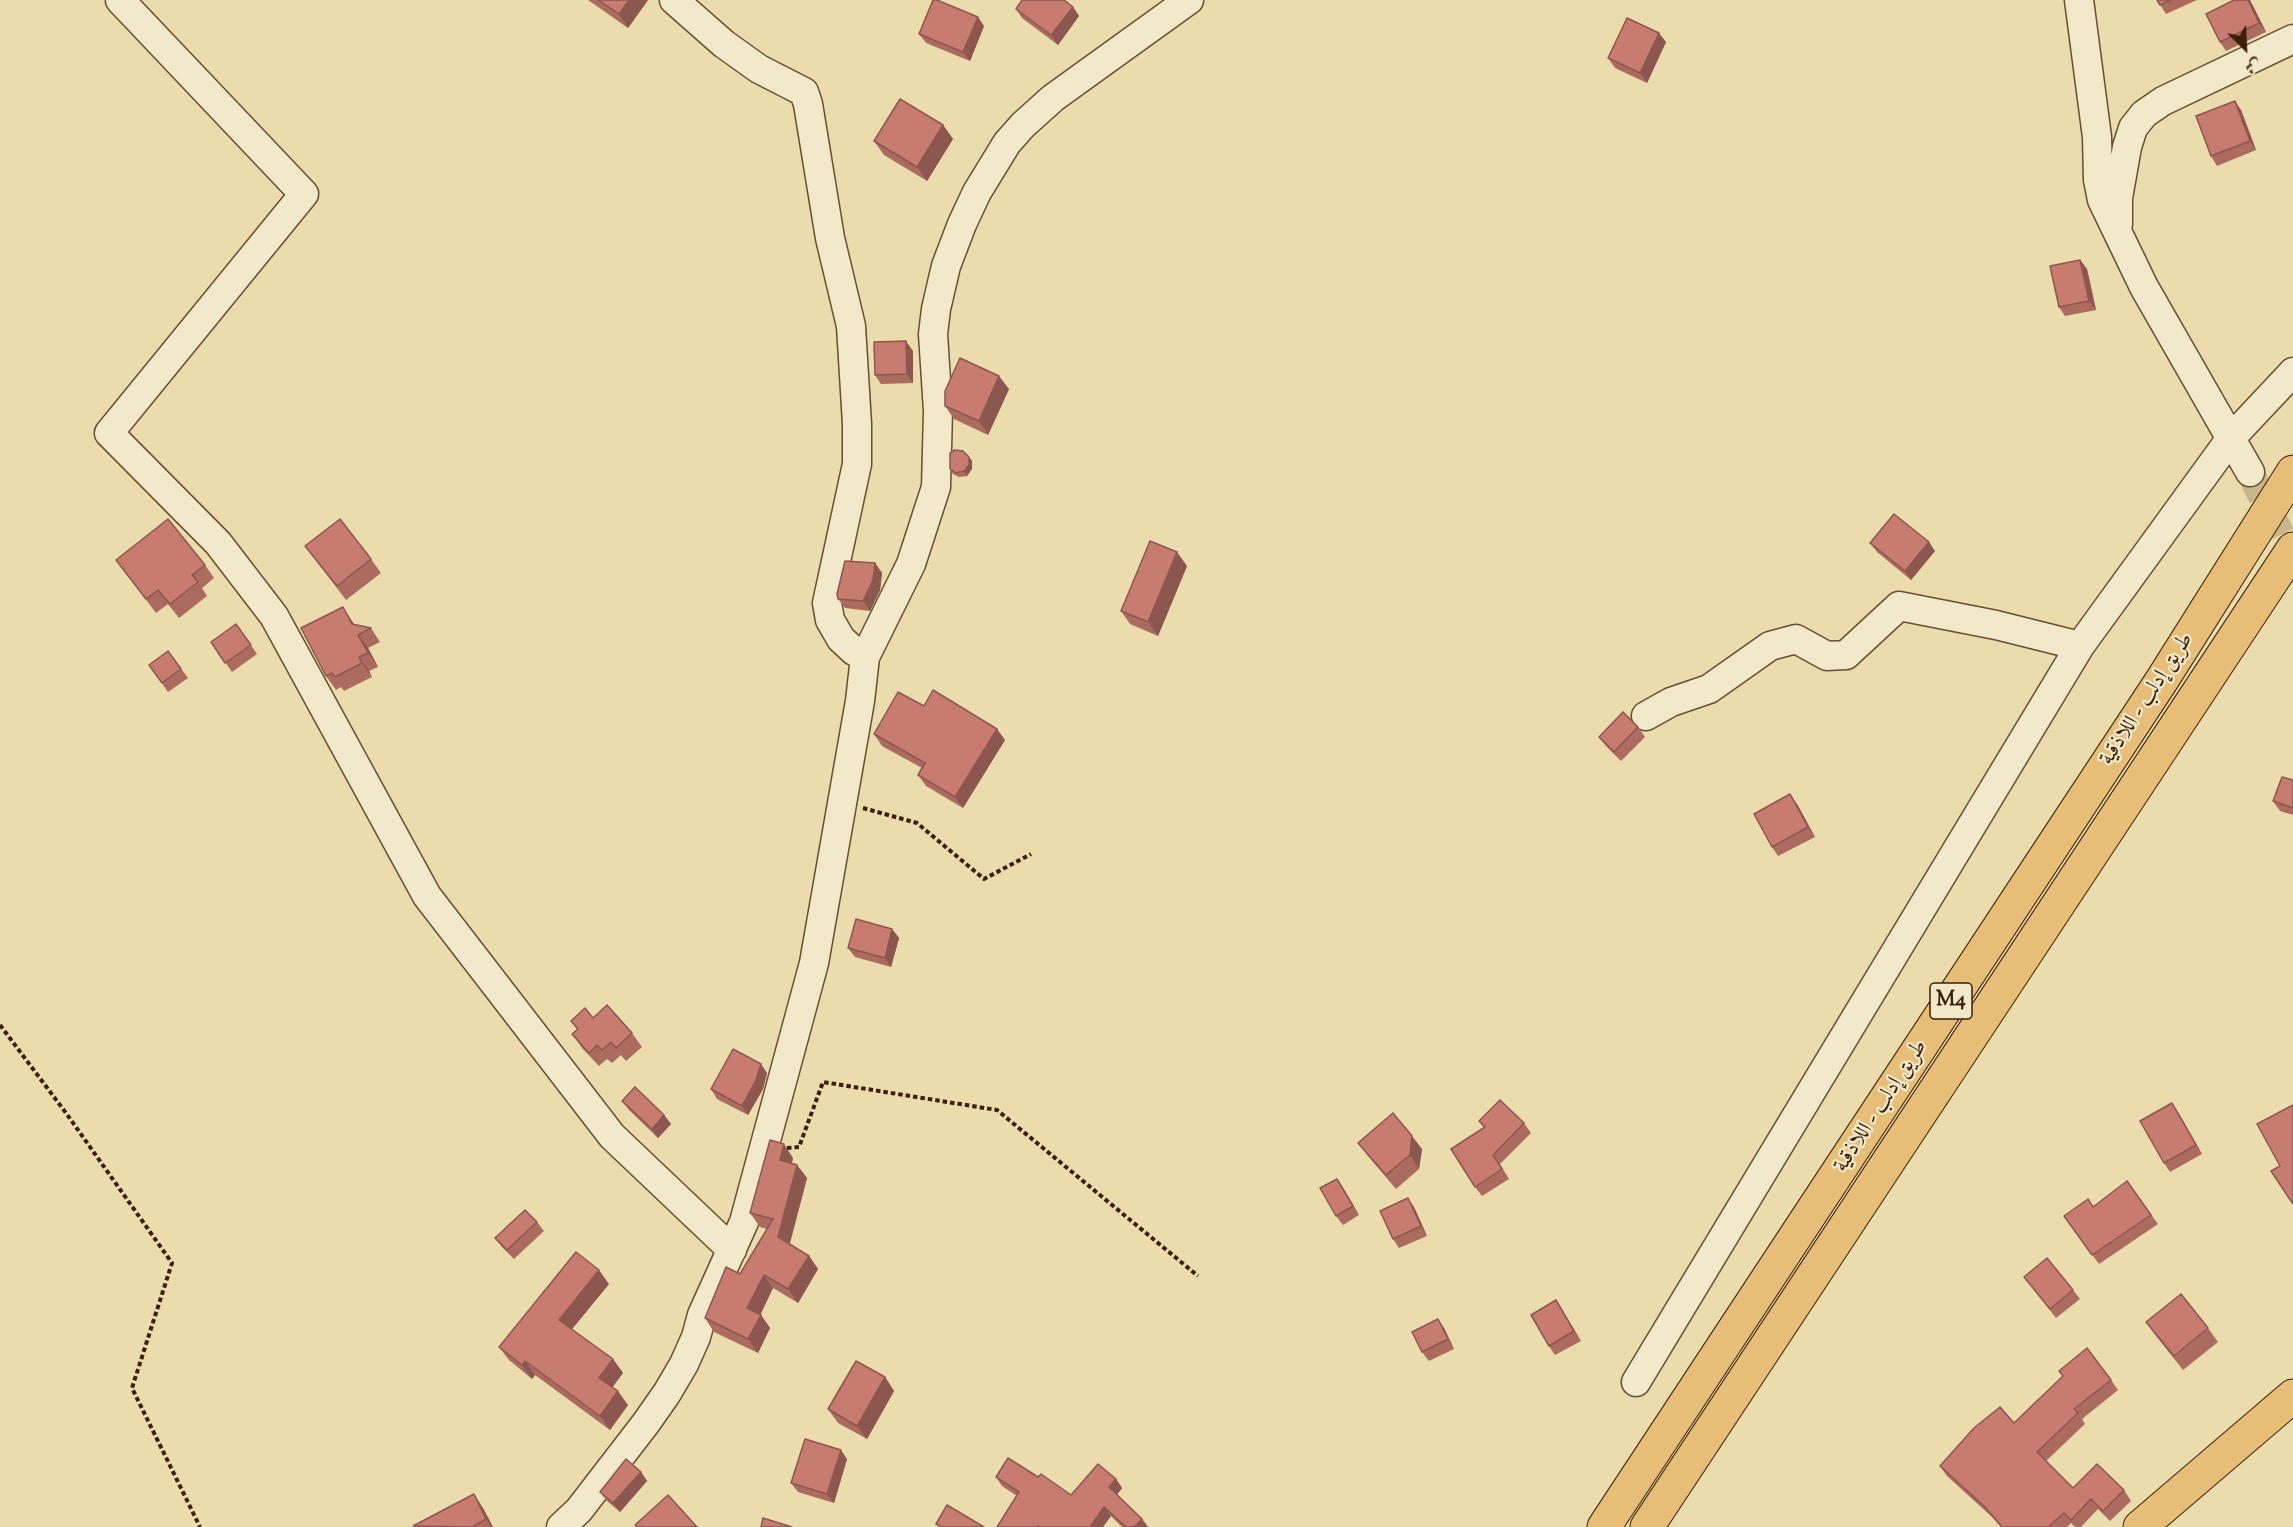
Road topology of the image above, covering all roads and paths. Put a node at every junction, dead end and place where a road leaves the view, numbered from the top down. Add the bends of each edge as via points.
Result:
1 (120, 0) edge
2 (674, 0) edge
3 (1189, 0) edge
4 (2079, 0) edge
5 (2293, 39) edge
6 (2123, 246) junction
7 (2293, 372) edge
8 (2231, 438) junction
9 (2250, 472) tunnel mouth
10 (2293, 472) edge
11 (2293, 549) edge
12 (2080, 646) junction
13 (865, 657) junction
14 (1646, 717) dead end
15 (843, 802) junction
16 (1031, 854) dead end
17 (0, 1025) edge
18 (763, 1149) junction
19 (732, 1250) junction
20 (1198, 1276) dead end
21 (1636, 1382) dead end
22 (2293, 1396) edge
23 (200, 1527) edge
24 (561, 1527) edge
25 (1604, 1527) edge
26 (1647, 1527) edge
27 (2140, 1527) edge

1 - 19 street via 304,194 109,434 218,543 274,615 427,896 612,1136
2 - 13 street via 759,69 804,92 808,104 828,228 851,326 857,424 857,464 827,603 841,639
3 - 13 street via 1053,98 1023,125 1007,143 977,192 946,266 936,309 936,487 911,564
4 - 6 street via 2097,138 2098,180 2102,200
5 - 6 street via 2163,101 2144,114 2133,128 2120,180 2117,215
6 - 8 street
7 - 8 street
8 - 9 street
8 - 12 street
10 - 25 main road, طريق إدلب - اللاذقية / M4 via 2162,680
11 - 26 main road, طريق إدلب - اللاذقية / M4
12 - 14 street via 1899,606 1846,655 1827,656 1796,639 1770,646 1709,689 1671,702
12 - 21 street
13 - 15 street
15 - 16 path via 917,823 984,879
15 - 18 street via 814,963
17 - 23 path via 172,1263 132,1388
18 - 19 street via 744,1222
18 - 20 path via 799,1147 823,1082 998,1110
19 - 24 street via 684,1364 667,1393 579,1510
22 - 27 main road

